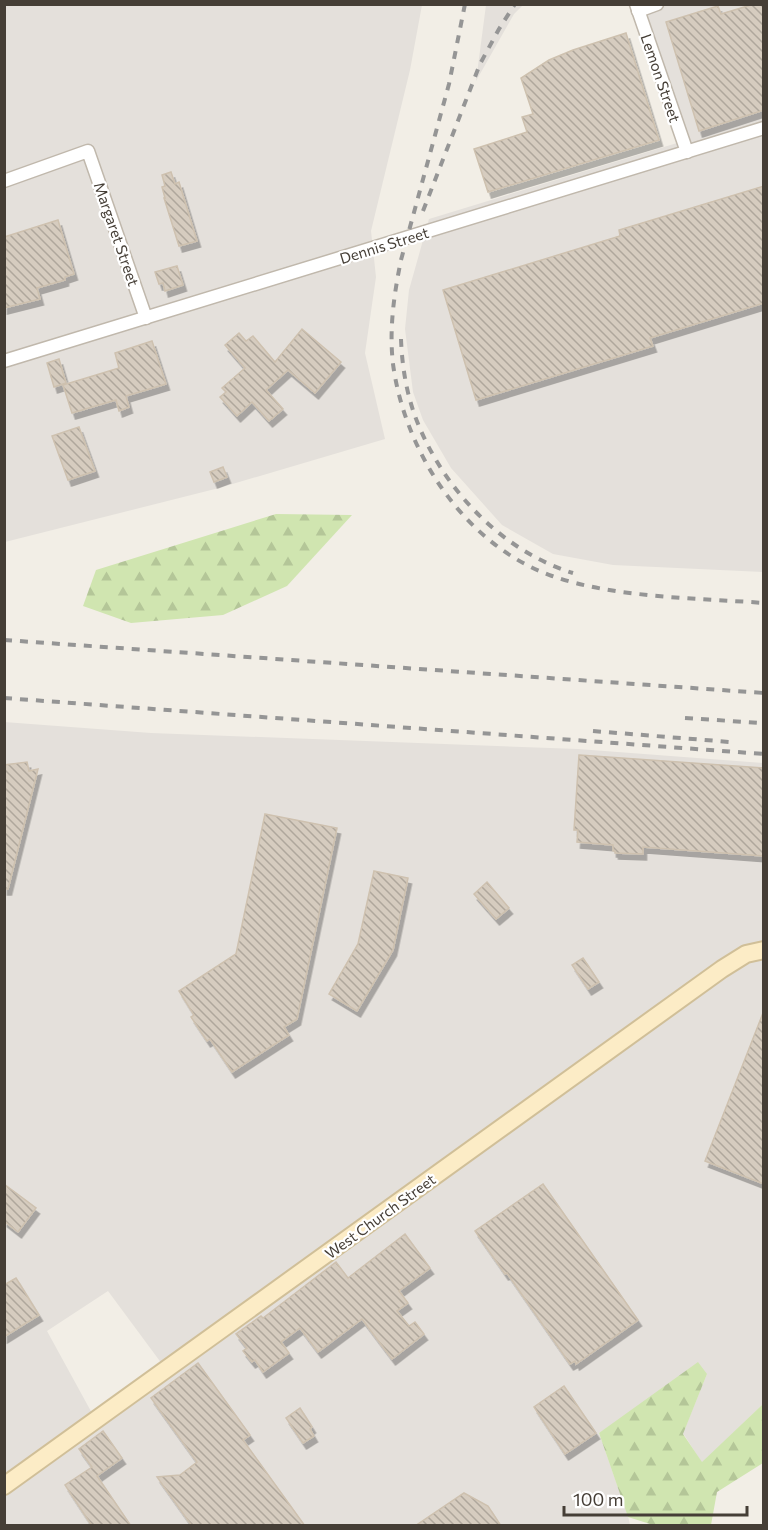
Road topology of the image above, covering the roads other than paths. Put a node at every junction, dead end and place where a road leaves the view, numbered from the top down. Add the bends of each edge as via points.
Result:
1 (657, 4) edge
2 (637, 8) edge
3 (764, 128) edge
4 (687, 152) junction
5 (4, 181) edge
6 (146, 318) junction
7 (4, 361) edge
8 (760, 950) edge
9 (4, 1486) edge

1 - 2 street
2 - 4 street, Lemon Street
3 - 4 street, Dennis Street
4 - 6 street, Dennis Street
5 - 6 street, Margaret Street via 88,151
6 - 7 street, Dennis Street
8 - 9 street, West Church Street via 722,969

